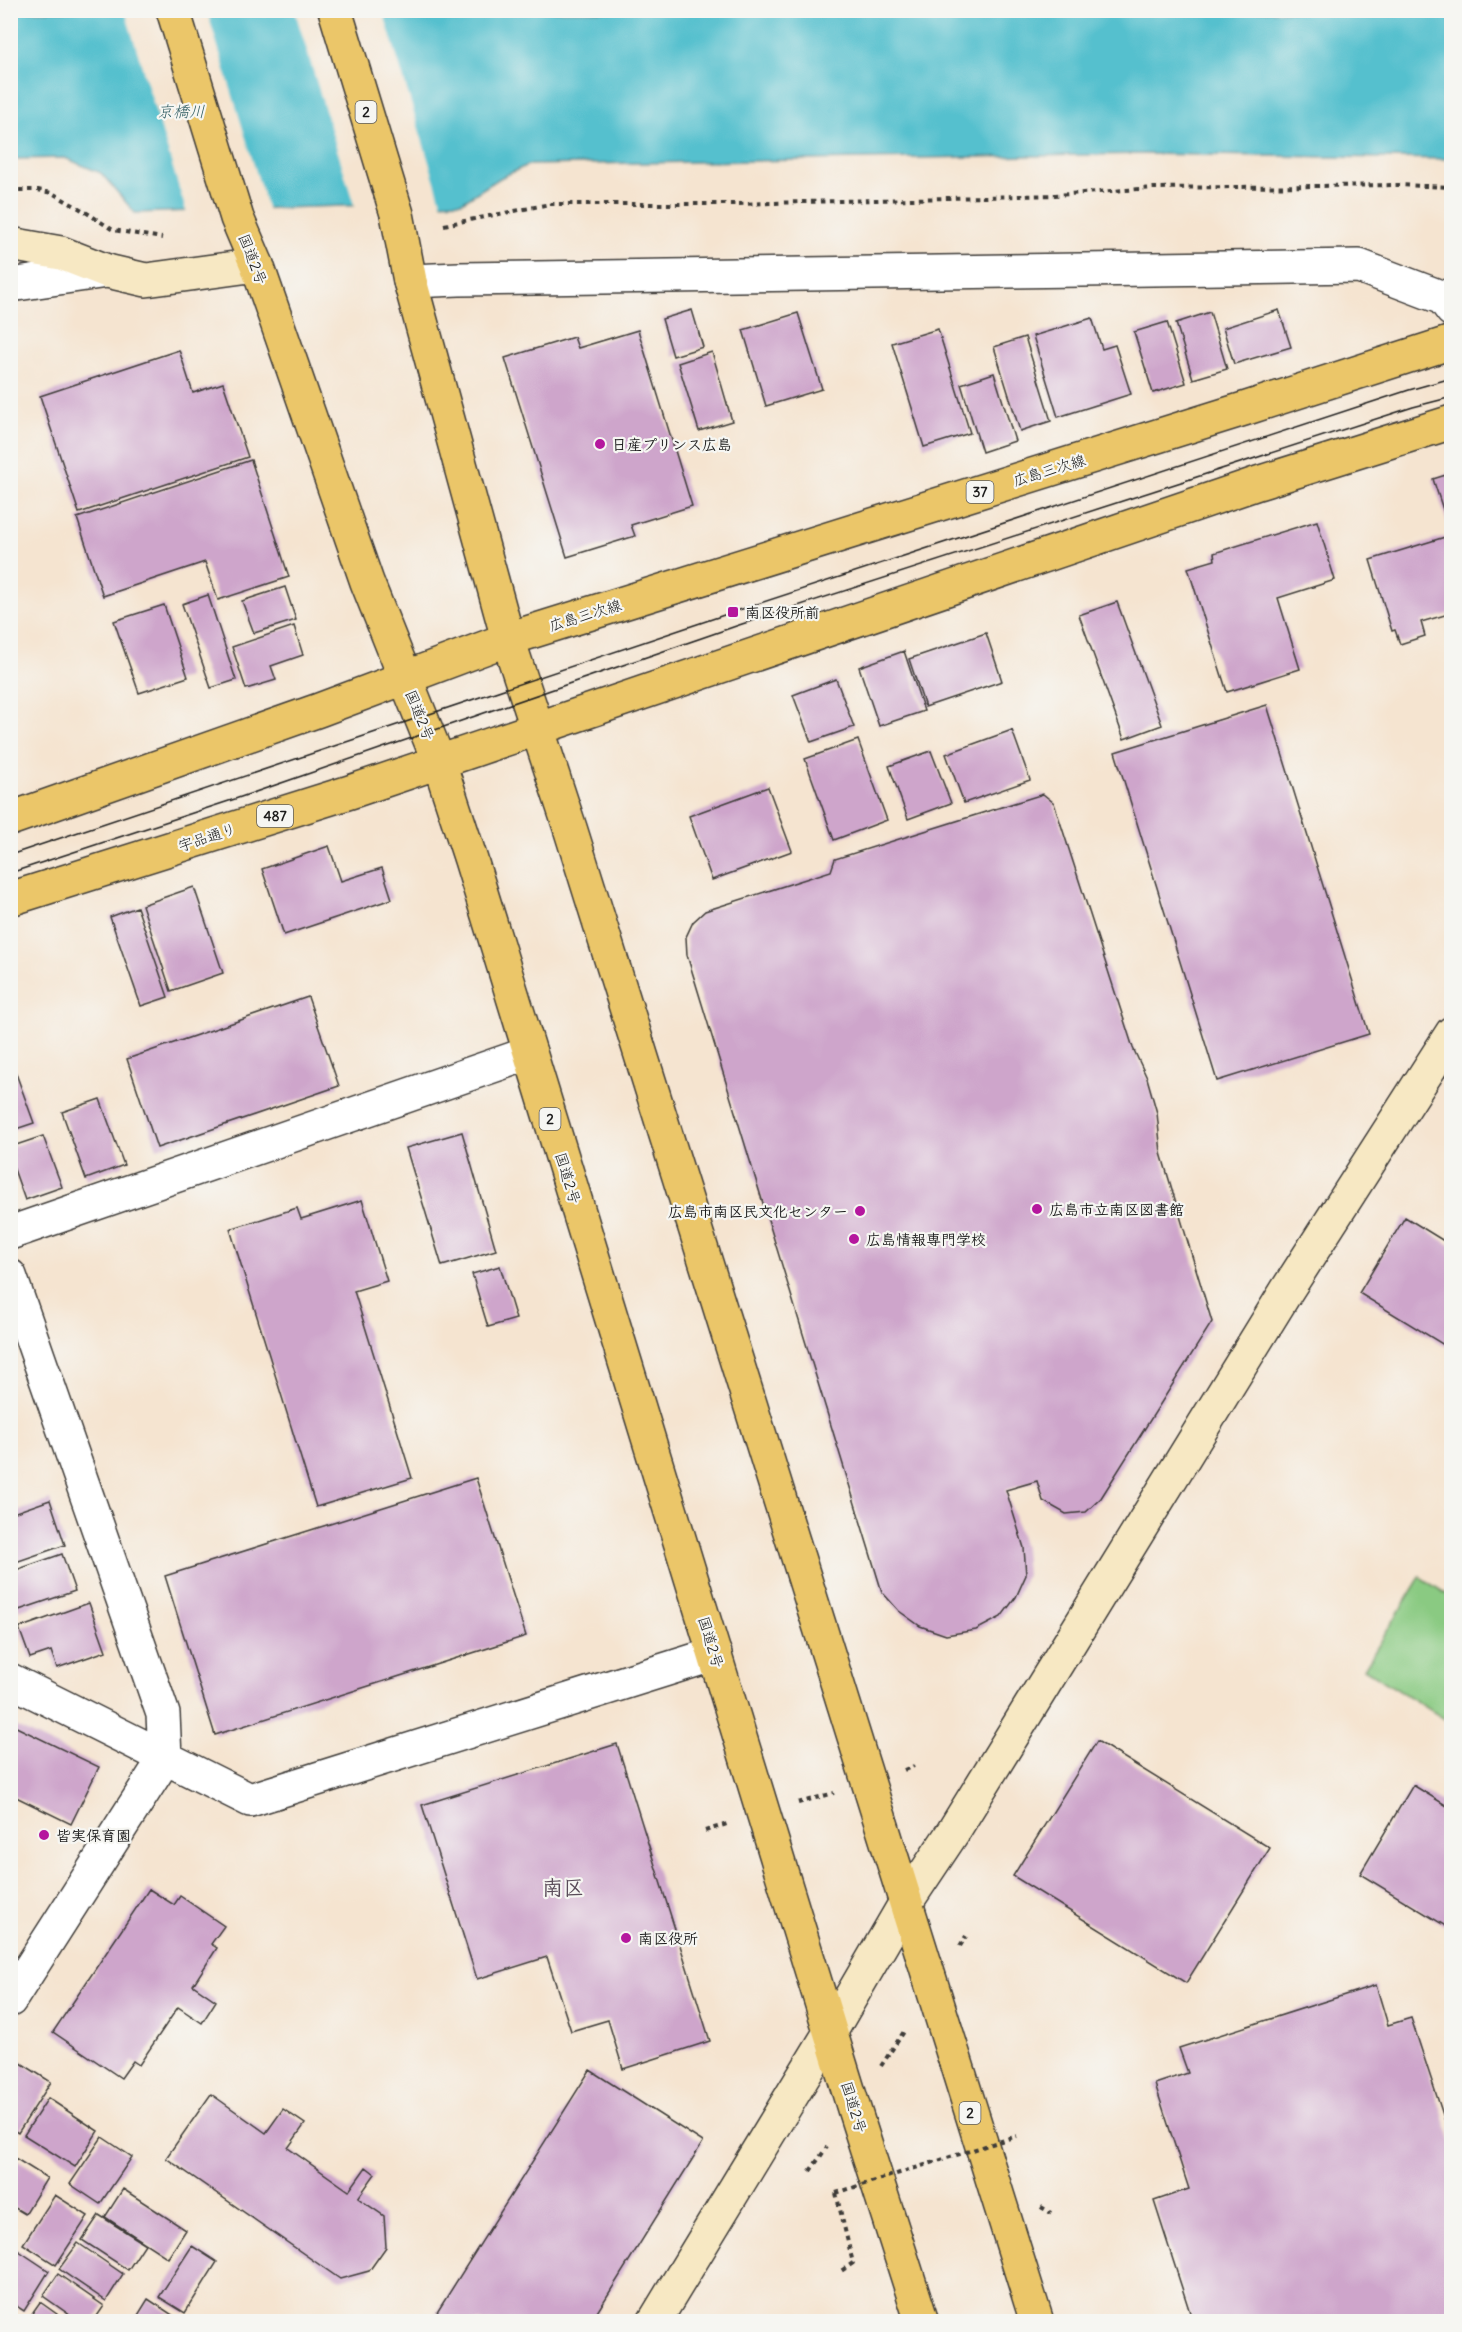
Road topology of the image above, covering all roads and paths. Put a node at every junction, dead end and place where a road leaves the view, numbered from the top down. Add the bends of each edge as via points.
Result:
1 (173, 10) edge
2 (335, 10) edge
3 (1452, 187) edge
4 (10, 190) edge
5 (444, 225) dead end
6 (171, 236) dead end
7 (10, 244) edge
8 (257, 265) junction
9 (107, 271) junction
10 (410, 281) junction
11 (10, 285) edge
12 (1452, 310) edge
13 (1452, 342) edge
14 (1452, 422) edge
15 (508, 639) junction
16 (405, 678) junction
17 (538, 728) junction
18 (439, 762) junction
19 (10, 819) edge
20 (10, 899) edge
21 (1452, 1033) edge
22 (530, 1053) junction
23 (10, 1233) edge
24 (10, 1276) edge
25 (715, 1654) junction
26 (10, 1680) edge
27 (165, 1758) junction
28 (914, 1766) dead end
29 (867, 1784) junction
30 (764, 1812) junction
31 (705, 1831) dead end
32 (905, 1904) junction
33 (966, 1936) dead end
34 (932, 1988) junction
35 (10, 2000) edge
36 (831, 2031) junction
37 (854, 2109) junction
38 (1017, 2136) dead end
39 (810, 2171) dead end
40 (841, 2271) dead end
41 (654, 2322) edge
42 (922, 2322) edge
43 (1037, 2322) edge

1 - 8 main road, 国道2号 / 2 via 237,218
2 - 10 main road, 2 via 397,214
3 - 5 path via 1154,188 1055,195 759,203 550,204
4 - 6 path via 52,193 113,230
7 - 9 street via 61,253
8 - 9 street via 146,280
8 - 16 main road, 国道2号 / 2 via 363,571
9 - 11 street
10 - 12 street via 1359,266 1443,298
10 - 15 main road, 2
13 - 15 main road, 広島三次線 / 37
14 - 17 main road via 1258,483
15 - 16 main road
15 - 17 main road, 2
16 - 18 main road, 国道2号 / 2
16 - 19 main road
17 - 18 main road, 宇品通り / 487
17 - 29 main road, 2
18 - 20 main road, 宇品通り / 487
18 - 22 main road, 国道2号 / 2
21 - 32 street via 1287,1290
22 - 23 street
22 - 25 main road, 国道2号 / 2
24 - 27 street via 163,1714
25 - 27 street via 250,1800
25 - 30 main road, 国道2号 / 2
26 - 27 street
27 - 35 street
28 - 29 path
29 - 30 path
29 - 32 main road, 2
30 - 31 path
30 - 36 main road, 国道2号 / 2
32 - 34 main road, 2
32 - 36 street
33 - 34 path
34 - 37 path
34 - 43 main road, 2
36 - 37 main road, 国道2号 / 2
36 - 41 street
37 - 39 path
37 - 42 main road, 国道2号 / 2
38 - 40 path, bridge via 836,2193 853,2263

